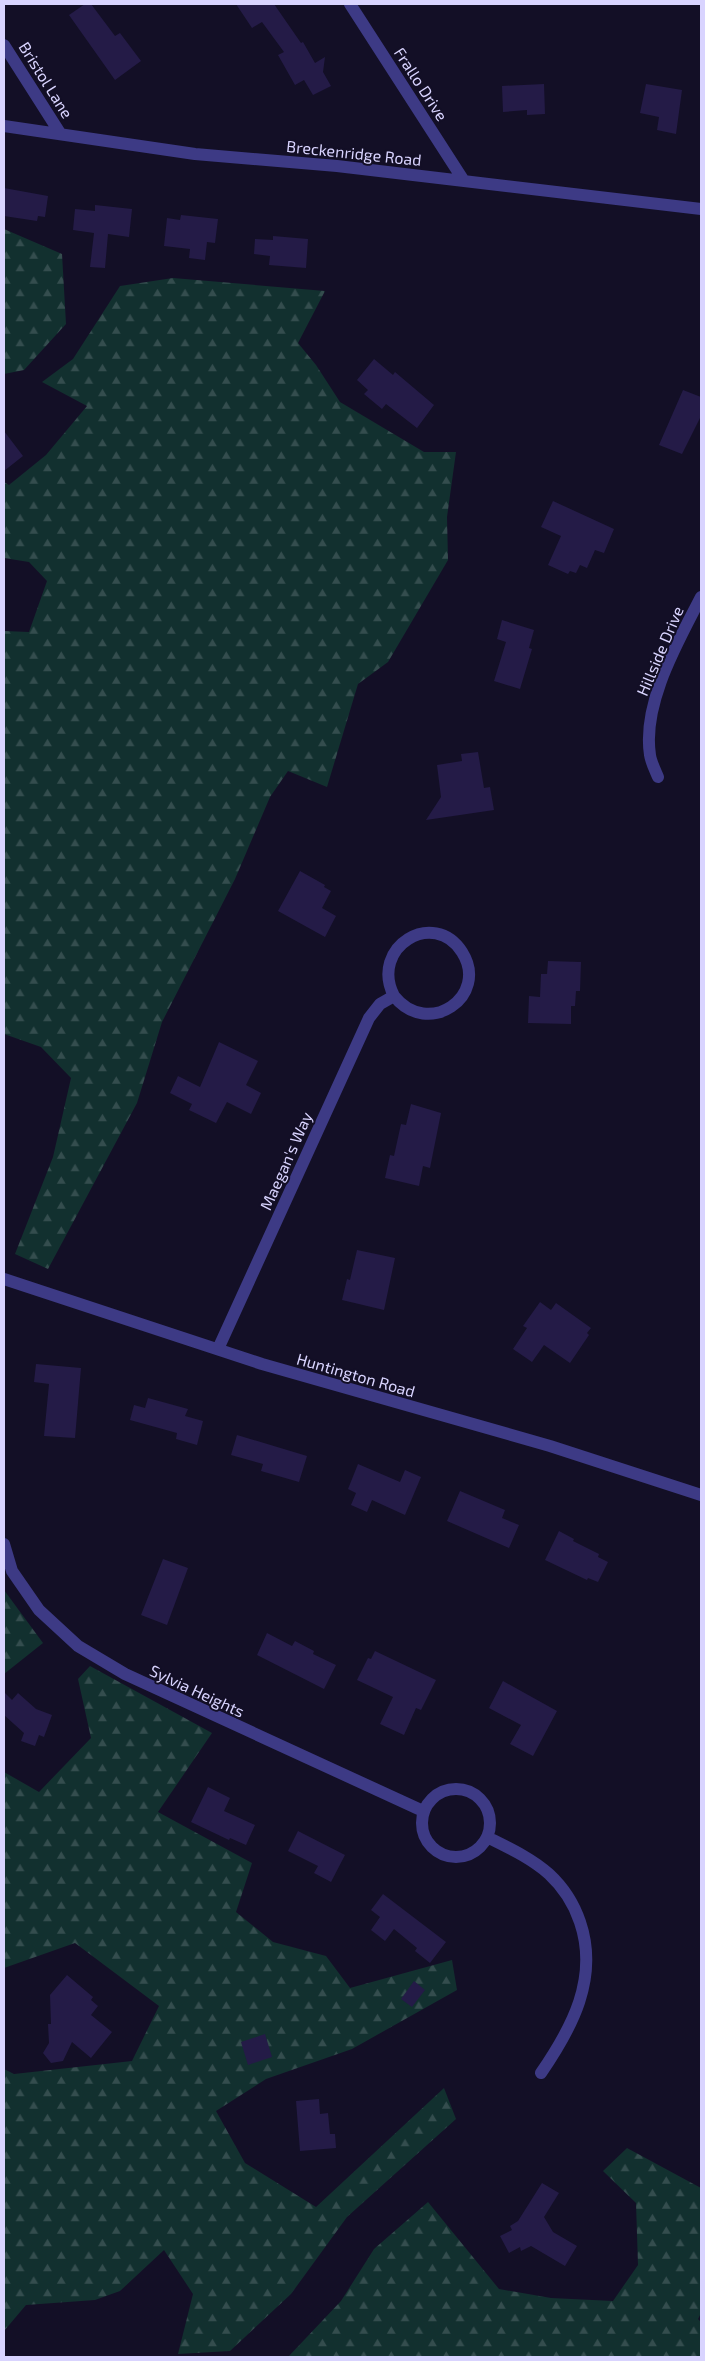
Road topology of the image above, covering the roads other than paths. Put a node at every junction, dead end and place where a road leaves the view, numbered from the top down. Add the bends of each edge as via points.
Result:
1 (350, 4) edge
2 (4, 45) edge
3 (4, 126) edge
4 (60, 133) junction
5 (464, 181) junction
6 (701, 209) edge
7 (701, 597) edge
8 (658, 777) dead end
9 (394, 996) junction
10 (4, 1279) edge
11 (218, 1349) junction
12 (701, 1495) edge
13 (4, 1544) edge
14 (424, 1811) junction
15 (487, 1837) junction
16 (541, 2073) dead end

1 - 5 street, Frallo Drive
2 - 4 street, Bristol Lane
3 - 4 street, Breckenridge Road
4 - 5 street, Breckenridge Road via 195,154
5 - 6 street, Breckenridge Road
7 - 8 street, Hillside Drive via 655,697 649,730 650,756
9 - 9 street via 388,971 393,954 405,941 420,934 435,934 450,940 462,952 468,966 468,982 462,997 450,1008 433,1014 415,1012
9 - 11 street, Maegan's Way via 380,1004 369,1018
10 - 11 street, Huntington Road
11 - 12 street, Huntington Road via 338,1387 550,1446
13 - 14 street, Sylvia Heights via 12,1571 39,1610 78,1646 125,1674
14 - 15 street via 421,1825 425,1838 433,1850 446,1856 467,1856 479,1849
14 - 15 street via 430,1800 445,1791 469,1792 483,1803 489,1814
15 - 16 street via 550,1875 568,1898 582,1928 587,1968 580,2004 567,2033

